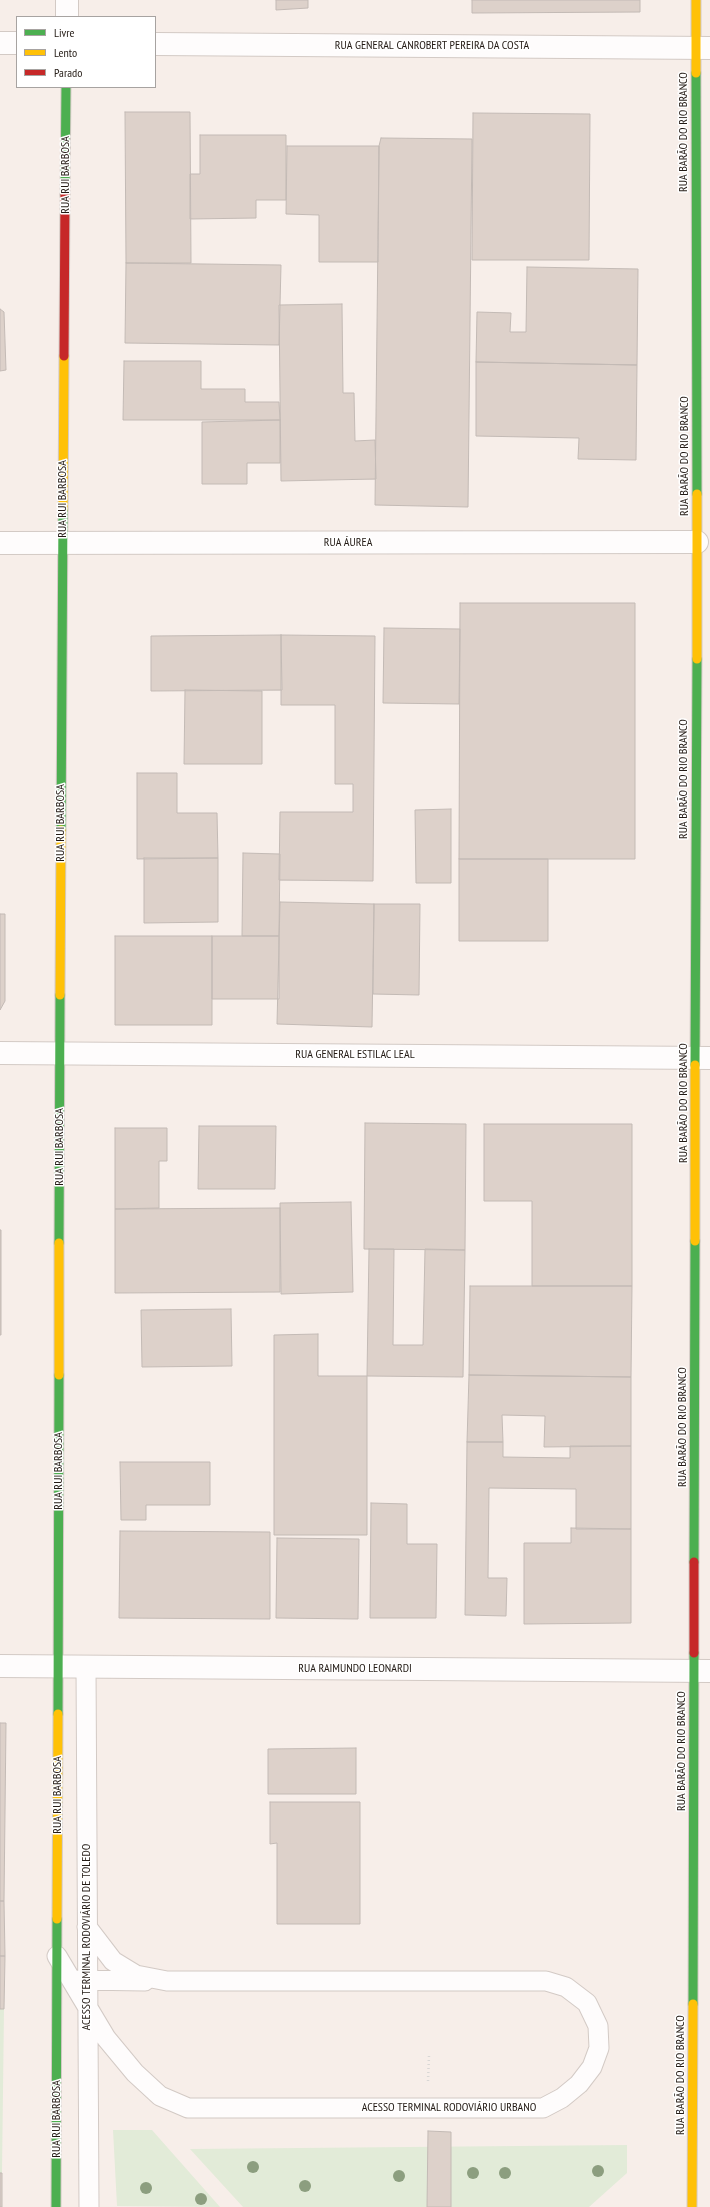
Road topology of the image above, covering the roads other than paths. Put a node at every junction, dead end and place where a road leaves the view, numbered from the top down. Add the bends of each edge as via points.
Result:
1 (67, 0) edge
2 (696, 0) edge
3 (67, 16) edge
4 (0, 43) edge
5 (16, 43) edge
6 (156, 44) edge
7 (703, 48) edge
8 (66, 88) edge
9 (697, 542) junction
10 (0, 543) edge
11 (63, 543) junction
12 (0, 1053) edge
13 (60, 1053) junction
14 (703, 1058) edge
15 (0, 1666) edge
16 (58, 1666) junction
17 (86, 1667) junction
18 (702, 1671) edge
19 (87, 1927) junction
20 (57, 1956) junction
21 (80, 1981) junction
22 (167, 1982) junction
23 (57, 1992) junction
24 (87, 2006) junction
25 (56, 2207) edge
26 (89, 2207) edge
27 (692, 2207) edge

1 - 3 street
2 - 7 street, RUA BARÃO DO RIO BRANCO
4 - 5 street
6 - 7 street, RUA GENERAL CANROBERT PEREIRA DA COSTA
7 - 9 street, RUA BARÃO DO RIO BRANCO
8 - 11 street, RUA RUI BARBOSA
9 - 11 street, RUA ÁUREA
9 - 14 street, RUA BARÃO DO RIO BRANCO
10 - 11 street, RUA ÁUREA
11 - 13 street, RUA RUI BARBOSA
12 - 13 street, RUA GENERAL ESTILAC LEAL
13 - 14 street, RUA GENERAL ESTILAC LEAL
13 - 16 street, RUA RUI BARBOSA
14 - 18 street, RUA BARÃO DO RIO BRANCO
15 - 16 street, RUA RAIMUNDO LEONARDI
16 - 17 street, RUA RAIMUNDO LEONARDI
16 - 20 street, RUA RUI BARBOSA
17 - 18 street, RUA RAIMUNDO LEONARDI
17 - 19 lane, ACESSO TERMINAL RODOVIÁRIO DE TOLEDO
18 - 27 street, RUA BARÃO DO RIO BRANCO
19 - 21 lane, ACESSO TERMINAL RODOVIÁRIO DE TOLEDO
19 - 22 lane, ACESSO TERMINAL RODOVIÁRIO URBANO via 113,1961 136,1975
20 - 21 lane, ACESSO TERMINAL RODOVIÁRIO URBANO
20 - 23 street, RUA RUI BARBOSA
21 - 22 lane
21 - 23 lane
21 - 24 lane, ACESSO TERMINAL RODOVIÁRIO URBANO
22 - 24 lane, ACESSO TERMINAL RODOVIÁRIO URBANO via 546,1982 566,1987 587,2003 598,2026 599,2048 592,2067 579,2084 562,2098 543,2108 188,2108 160,2096 135,2073 106,2038
23 - 25 street, RUA RUI BARBOSA
24 - 26 lane, ACESSO TERMINAL RODOVIÁRIO DE TOLEDO

